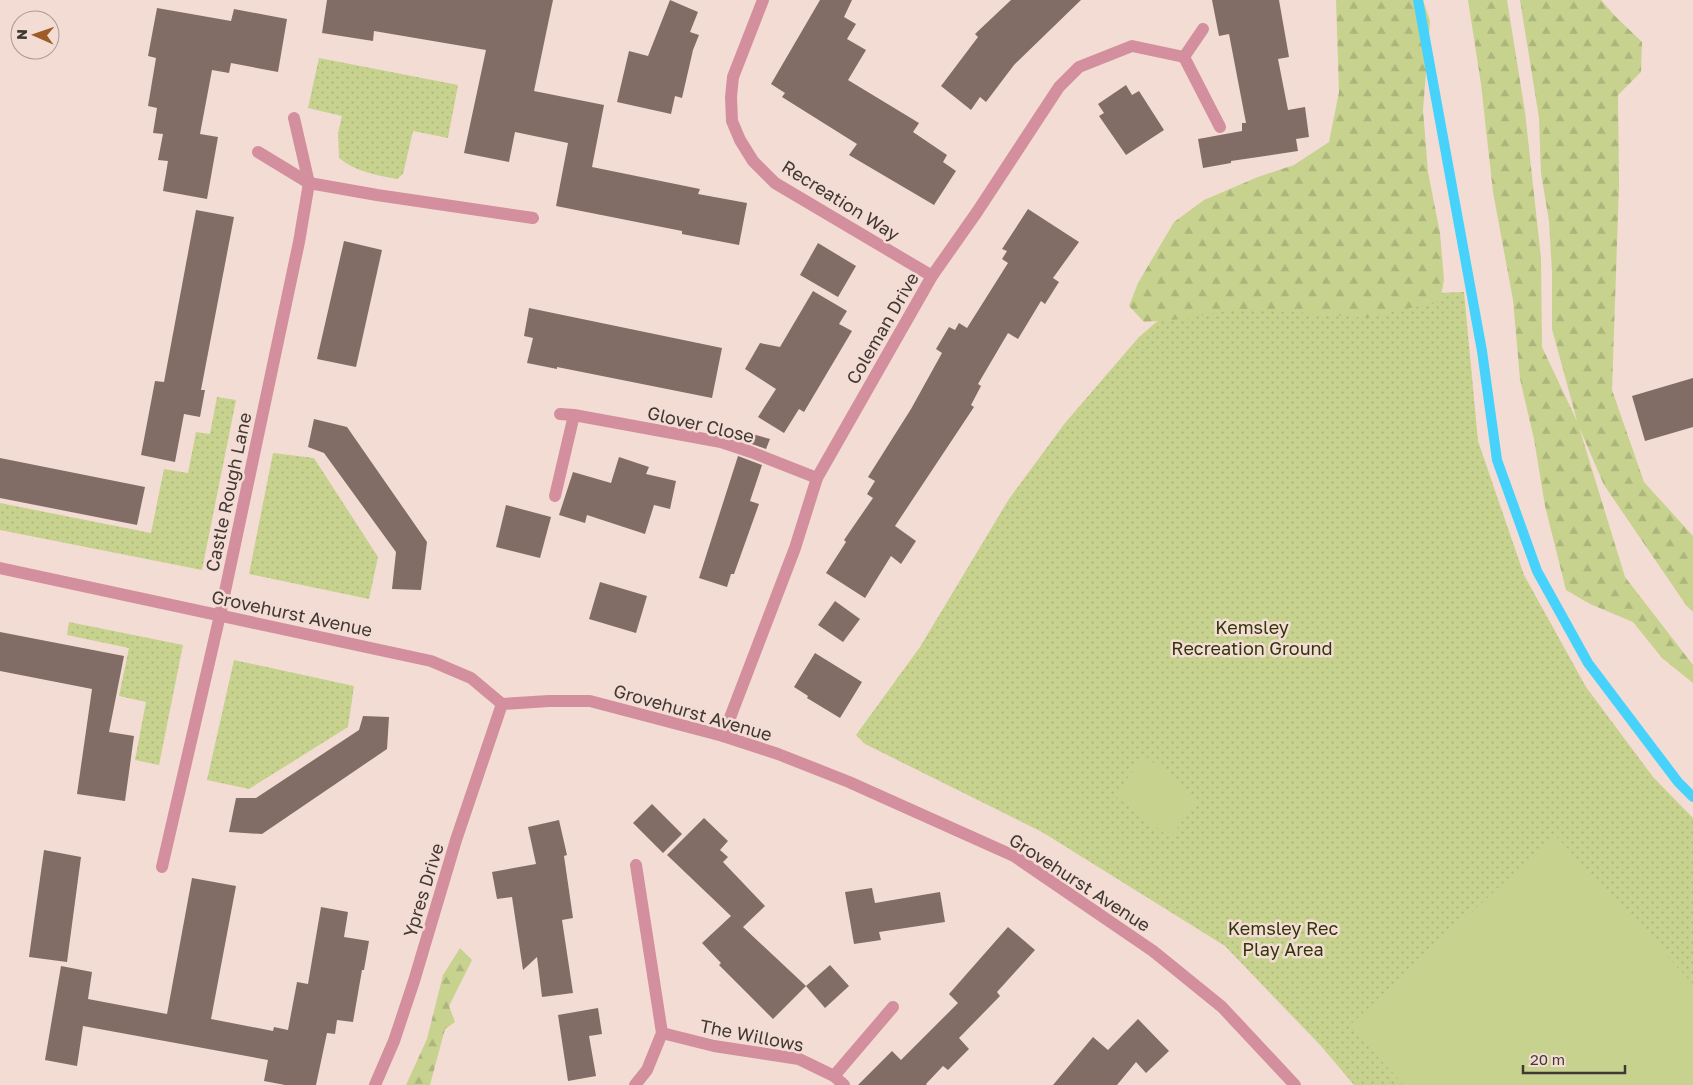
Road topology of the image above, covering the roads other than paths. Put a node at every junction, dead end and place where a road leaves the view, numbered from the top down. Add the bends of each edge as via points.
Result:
1 (763, 0) edge
2 (1203, 30) dead end
3 (1184, 57) junction
4 (294, 118) dead end
5 (1220, 127) dead end
6 (258, 152) dead end
7 (309, 183) junction
8 (533, 218) dead end
9 (932, 276) junction
10 (560, 414) dead end
11 (574, 415) junction
12 (817, 478) junction
13 (555, 496) dead end
14 (0, 568) edge
15 (220, 615) junction
16 (502, 704) junction
17 (723, 736) junction
18 (636, 865) dead end
19 (162, 867) dead end
20 (893, 1007) dead end
21 (662, 1032) junction
22 (834, 1076) junction
23 (375, 1085) edge
24 (635, 1085) edge
25 (844, 1085) edge
26 (1295, 1085) edge

1 - 9 street, Recreation Way via 733,77 732,121 740,140 753,161 775,183
2 - 3 street
3 - 5 street
3 - 9 street, Coleman Drive via 1132,46 1078,67 1059,87
4 - 7 street, Castle Rough Lane
6 - 7 street
7 - 8 street
7 - 15 street, Castle Rough Lane
9 - 12 street, Coleman Drive
10 - 11 street, Glover Close
11 - 12 street, Glover Close via 721,442
11 - 13 street
12 - 17 street, Coleman Drive via 795,548
14 - 15 street, Grovehurst Avenue
15 - 16 street, Grovehurst Avenue via 431,661 471,678
15 - 19 street, Castle Rough Lane
16 - 17 street, Grovehurst Avenue via 590,701
16 - 23 street, Ypres Drive via 456,840 400,1024
17 - 26 street, Grovehurst Avenue via 849,782 1014,856 1153,951 1214,1001
18 - 21 street
20 - 22 street
21 - 22 street, The Willows via 714,1046 799,1059
21 - 24 street via 647,1070
22 - 25 street, The Willows

